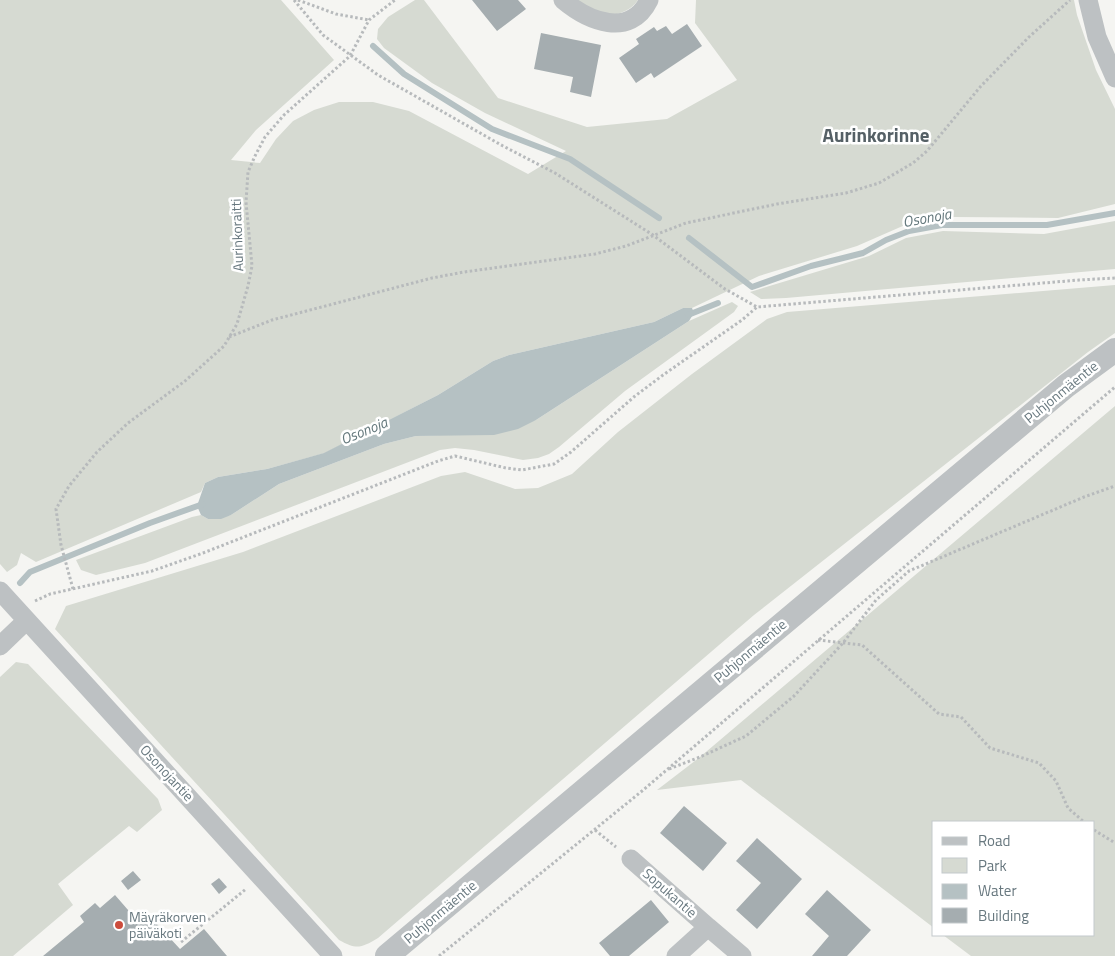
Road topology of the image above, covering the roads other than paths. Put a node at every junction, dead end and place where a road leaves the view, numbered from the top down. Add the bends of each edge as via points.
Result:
1 (562, 0) edge
2 (649, 0) edge
3 (1088, 0) edge
4 (1115, 78) edge
5 (1115, 350) edge
6 (0, 591) edge
7 (23, 617) junction
8 (0, 646) edge
9 (631, 859) road end
10 (708, 927) junction
11 (333, 956) edge
12 (387, 956) edge
13 (676, 956) edge
14 (742, 956) edge

1 - 2 street via 574,10 610,24 625,22 639,13
3 - 4 street via 1097,37
5 - 12 street, Puhjonmäentie via 1066,386
6 - 7 street, Osonojantie
7 - 8 street
7 - 11 street, Osonojantie
9 - 10 street, Sopukantie
10 - 13 street, Sopukantie
10 - 14 street, Sopukantie

